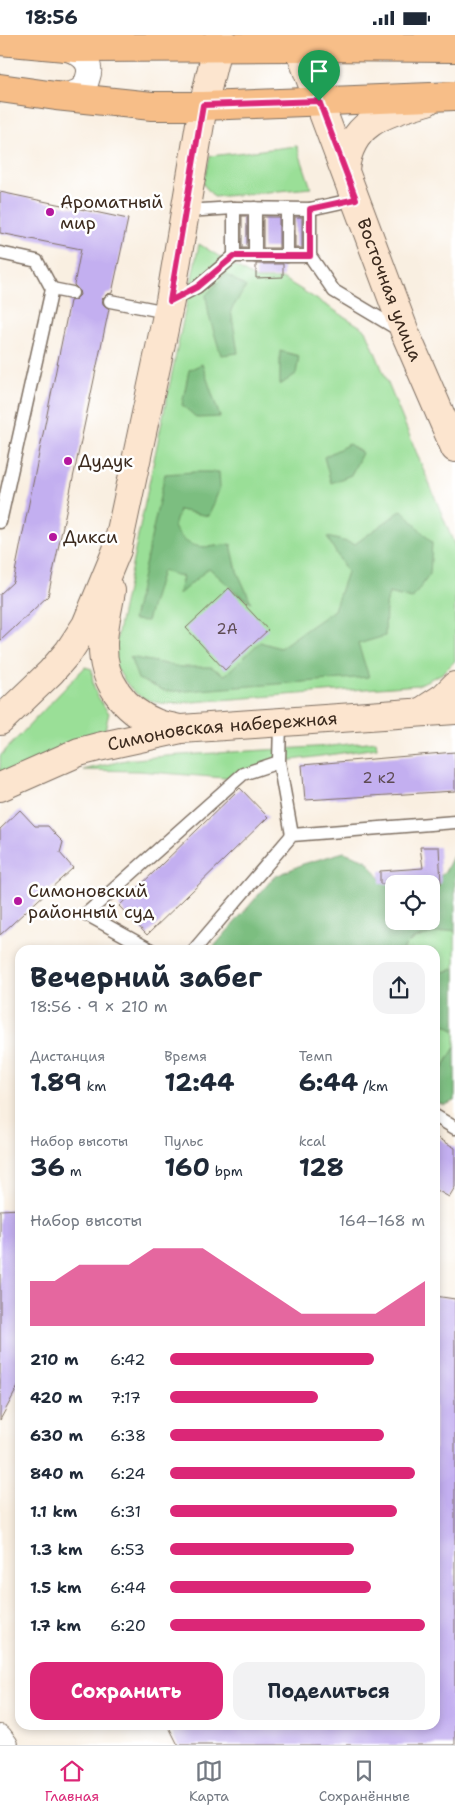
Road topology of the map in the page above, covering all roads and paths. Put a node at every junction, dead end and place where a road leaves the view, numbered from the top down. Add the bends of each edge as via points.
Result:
1 (0, 41) edge
2 (219, 41) edge
3 (297, 41) edge
4 (63, 47) junction
5 (455, 48) edge
6 (0, 87) edge
7 (448, 96) edge
8 (56, 97) junction
9 (319, 101) junction
10 (203, 105) junction
11 (345, 169) junction
12 (356, 199) junction
13 (234, 208) junction
14 (255, 209) junction
15 (287, 209) junction
16 (310, 209) junction
17 (186, 211) junction
18 (0, 253) edge
19 (255, 255) junction
20 (234, 256) junction
21 (287, 256) junction
22 (310, 256) junction
23 (52, 289) junction
24 (72, 293) dead end
25 (110, 301) dead end
26 (169, 307) junction
27 (406, 335) junction
28 (455, 448) edge
29 (0, 522) edge
30 (117, 550) junction
31 (455, 686) edge
32 (455, 710) edge
33 (422, 712) junction
34 (0, 721) edge
35 (280, 723) junction
36 (181, 729) junction
37 (279, 762) junction
38 (0, 787) edge
39 (455, 822) edge
40 (292, 835) junction
41 (142, 945) edge
42 (198, 945) edge
43 (440, 1119) edge
44 (455, 1128) edge
45 (0, 1737) edge
46 (6, 1745) edge

1 - 4 main road
2 - 3 main road
2 - 4 main road
2 - 10 main road
3 - 5 main road
3 - 9 main road, Восточная улица
4 - 8 street via 82,56 90,72 87,83 80,90
6 - 8 main road
7 - 9 main road
7 - 11 main road via 382,115 364,127 346,158
8 - 10 main road via 152,106
9 - 10 main road
9 - 11 main road, Восточная улица
10 - 17 main road
11 - 12 main road, Восточная улица
12 - 16 lane
12 - 27 main road, Восточная улица
13 - 14 lane
13 - 17 lane
13 - 20 lane
14 - 15 lane
14 - 19 lane
15 - 16 lane
15 - 21 lane
16 - 22 lane
17 - 26 main road
18 - 23 lane via 37,261
19 - 20 lane
19 - 21 lane
20 - 26 lane
21 - 22 lane
22 - 27 lane via 334,291
23 - 24 lane
23 - 29 lane
25 - 26 lane
26 - 30 main road
27 - 28 main road, Восточная улица
30 - 34 main road via 86,625 69,651
30 - 36 main road via 103,645 105,672 119,697 136,713 156,723
31 - 33 main road
32 - 33 main road, Симоновская набережная
33 - 35 main road, Симоновская набережная
35 - 36 main road, Симоновская набережная
35 - 37 lane
36 - 38 main road, Симоновская набережная via 79,752
37 - 40 lane
37 - 41 lane via 243,774 86,914
39 - 40 lane
40 - 42 lane
43 - 44 lane
45 - 46 street

